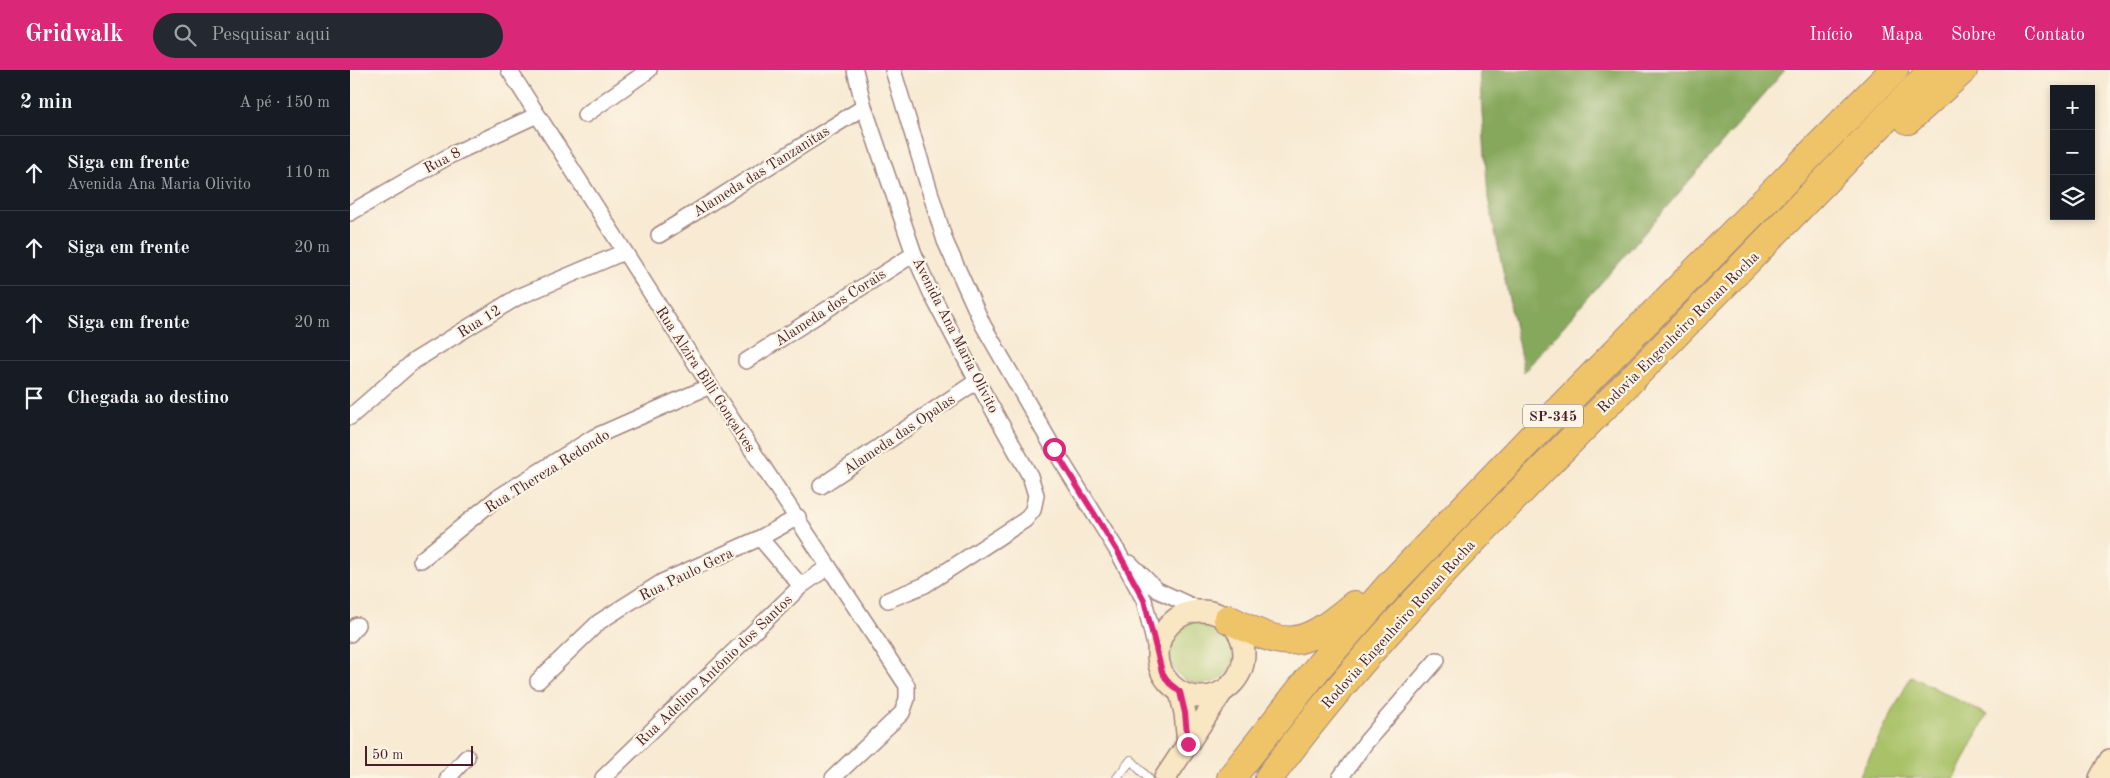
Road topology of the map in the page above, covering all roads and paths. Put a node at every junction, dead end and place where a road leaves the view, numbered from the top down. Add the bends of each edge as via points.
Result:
1 (509, 70) edge
2 (649, 70) edge
3 (855, 70) edge
4 (893, 70) edge
5 (1882, 70) edge
6 (1894, 70) edge
7 (1933, 70) edge
8 (1963, 70) edge
9 (864, 107) junction
10 (537, 115) junction
11 (585, 115) dead end
12 (1806, 160) junction
13 (350, 212) edge
14 (658, 235) dead end
15 (624, 252) junction
16 (914, 254) junction
17 (1720, 290) junction
18 (746, 361) dead end
19 (977, 381) junction
20 (710, 386) junction
21 (350, 417) edge
22 (821, 486) dead end
23 (798, 517) junction
24 (760, 538) junction
25 (1432, 541) junction
26 (1118, 552) junction
27 (421, 560) dead end
28 (828, 567) junction
29 (801, 586) junction
30 (888, 600) dead end
31 (1200, 610) junction
32 (1228, 619) junction
33 (1158, 658) junction
34 (1437, 660) dead end
35 (538, 681) dead end
36 (1180, 692) junction
37 (1222, 692) junction
38 (1188, 744) junction
39 (468, 757) dead end
40 (2110, 760) edge
41 (448, 778) edge
42 (603, 778) edge
43 (833, 778) edge
44 (1117, 778) edge
45 (1148, 778) edge
46 (1165, 778) edge
47 (1231, 778) edge
48 (1269, 778) edge
49 (1340, 778) edge
50 (2100, 778) edge

1 - 10 street, Rua Alzira Billi Gonçalves
2 - 11 street
3 - 9 street, Avenida Ana Maria Olivito
4 - 26 street, Avenida Ana Maria Olivito via 945,241 983,325
5 - 12 highway
6 - 12 highway, Rodovia Engenheiro Ronan Rocha / SP-345
7 - 17 highway, Rodovia Engenheiro Ronan Rocha / SP-345
8 - 17 highway
9 - 14 street, Alameda das Tanzanitas
9 - 16 street, Avenida Ana Maria Olivito
10 - 13 street, Rua 8 via 450,155
10 - 15 street, Rua Alzira Billi Gonçalves
12 - 25 highway, Rodovia Engenheiro Ronan Rocha / SP-345
15 - 20 street, Rua Alzira Billi Gonçalves
15 - 21 street, Rua 12 via 516,298 414,361
16 - 18 street, Alameda dos Corais
16 - 19 street, Avenida Ana Maria Olivito
17 - 48 highway, Rodovia Engenheiro Ronan Rocha / SP-345 via 1452,560 1353,672
19 - 22 street, Alameda das Opalas
19 - 30 street, Avenida Ana Maria Olivito via 1030,476 1036,495 1033,510 1025,520 925,585
20 - 23 street, Rua Alzira Billi Gonçalves
20 - 27 street, Rua Thereza Redondo via 594,437 497,498
23 - 24 street, Rua Paulo Gera
23 - 28 street, Rua Alzira Billi Gonçalves
24 - 29 street
24 - 35 street, Rua Paulo Gera via 662,582 599,622
25 - 32 highway via 1314,635 1293,640 1270,639
25 - 47 highway, Rodovia Engenheiro Ronan Rocha / SP-345 via 1320,665
26 - 31 street, Avenida Ana Maria Olivito via 1157,590
26 - 33 street, Avenida Ana Maria Olivito via 1144,600
28 - 29 street, Rua Adelino Antônio dos Santos
28 - 43 street, Rua Alzira Billi Gonçalves via 907,686 902,712
29 - 42 street, Rua Adelino Antônio dos Santos
31 - 32 street via 1215,612
31 - 33 street via 1186,613 1164,630
32 - 37 street via 1238,630 1244,657 1241,671
33 - 36 street via 1169,683
34 - 49 street via 1366,742
36 - 37 street via 1201,697
36 - 38 street
37 - 38 street
38 - 46 street
39 - 41 street
40 - 50 street
44 - 45 lane via 1130,760

